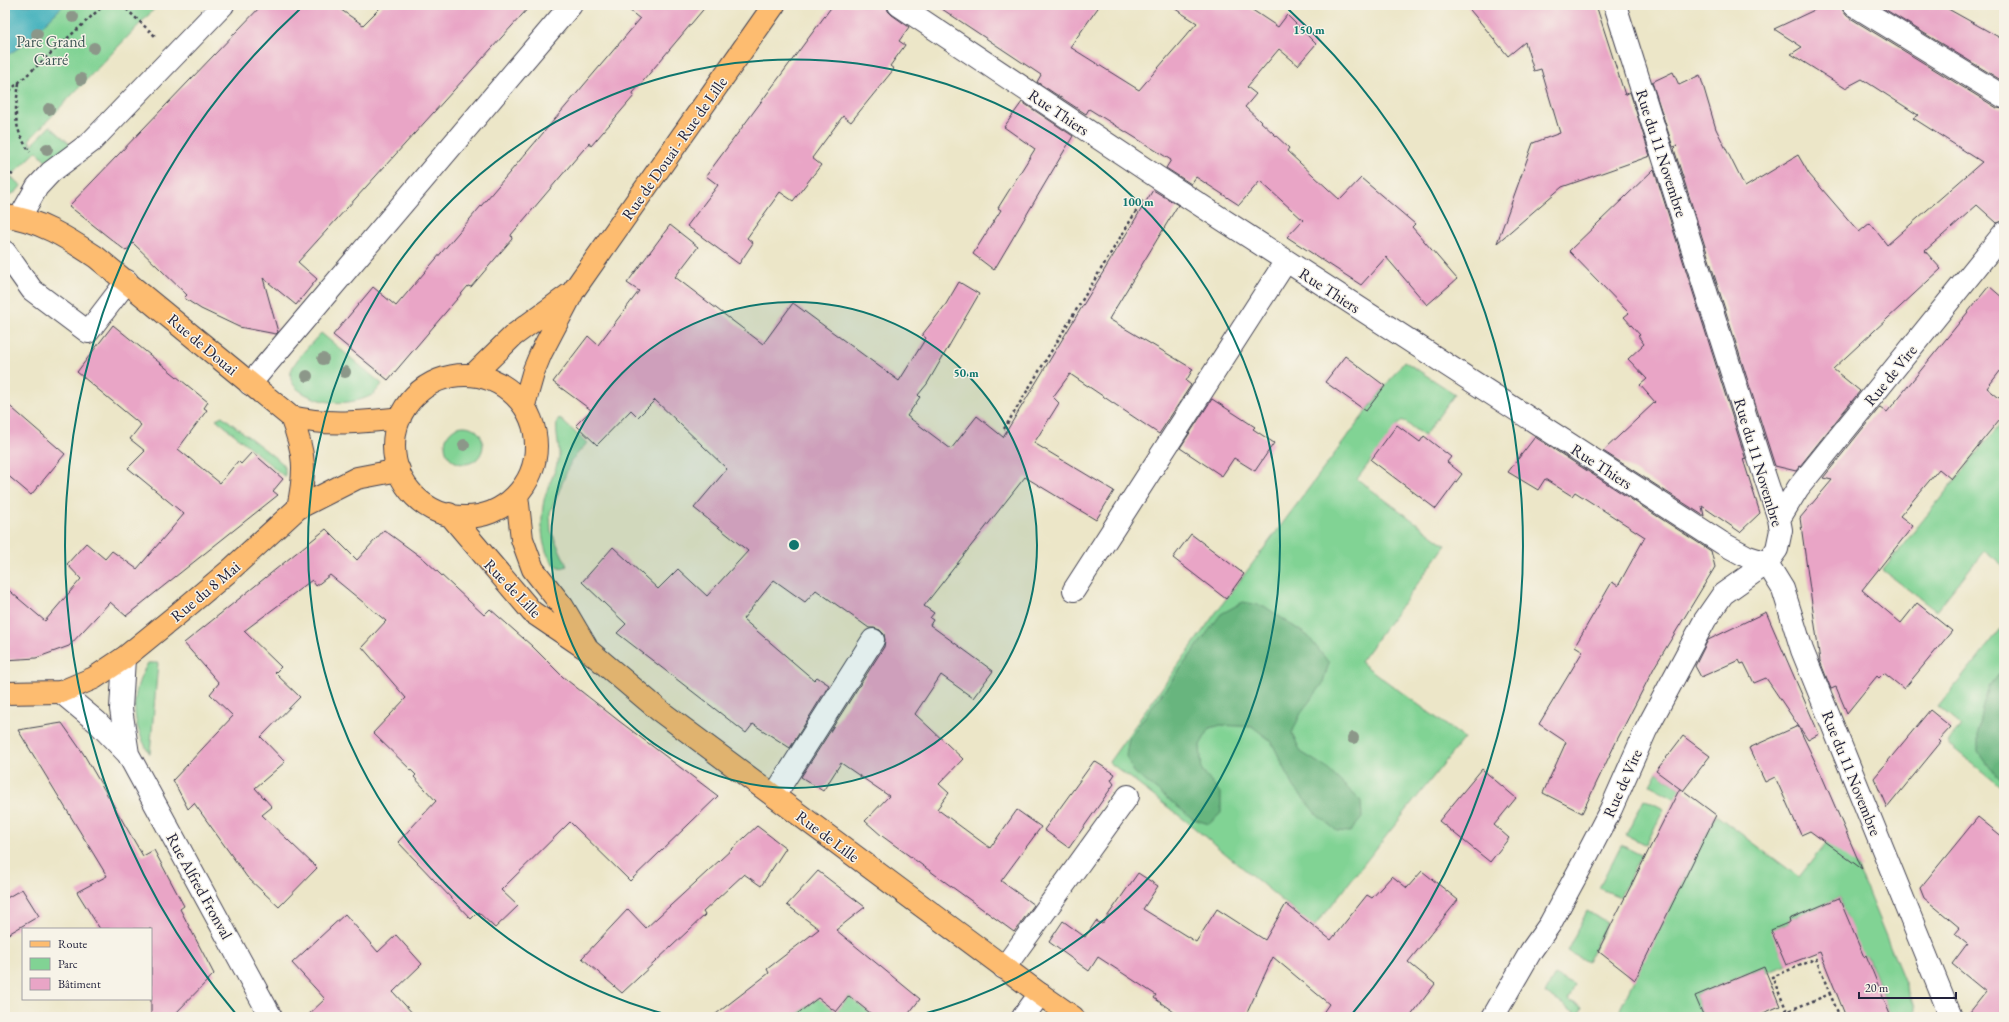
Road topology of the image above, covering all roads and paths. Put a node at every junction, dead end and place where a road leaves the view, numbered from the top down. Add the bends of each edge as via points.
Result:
1 (104, 5) edge
2 (122, 5) edge
3 (223, 5) edge
4 (571, 5) edge
5 (774, 5) edge
6 (899, 5) edge
7 (1615, 5) edge
8 (1854, 5) edge
9 (174, 55) junction
10 (20, 82) junction
11 (5, 95) edge
12 (2004, 97) edge
13 (34, 155) dead end
14 (5, 171) edge
15 (18, 177) dead end
16 (1157, 177) junction
17 (12, 217) edge
18 (2004, 233) edge
19 (5, 252) edge
20 (1286, 261) junction
21 (127, 281) junction
22 (574, 290) junction
23 (473, 375) junction
24 (250, 384) junction
25 (524, 405) junction
26 (291, 417) junction
27 (400, 418) junction
28 (1004, 429) dead end
29 (399, 470) junction
30 (517, 495) junction
31 (298, 508) junction
32 (449, 514) junction
33 (1779, 519) junction
34 (1767, 563) junction
35 (1074, 590) dead end
36 (872, 640) dead end
37 (588, 650) junction
38 (124, 658) junction
39 (61, 692) junction
40 (5, 693) edge
41 (128, 754) junction
42 (774, 796) junction
43 (1128, 796) dead end
44 (1004, 968) junction
45 (1040, 994) junction
46 (1830, 994) junction
47 (1787, 1011) junction
48 (271, 1017) edge
49 (1023, 1017) edge
50 (1073, 1017) edge
51 (1493, 1017) edge
52 (1773, 1017) edge
53 (1840, 1017) edge
54 (1951, 1017) edge

1 - 10 path
2 - 9 path
3 - 9 street, Rue de Douai
4 - 24 street
5 - 22 main road, Rue de Douai - Rue de Lille
6 - 16 street, Rue Thiers
7 - 33 street, Rue du 11 Novembre
8 - 12 street
9 - 17 street, Rue de Douai via 91,142 50,172
10 - 11 path
10 - 13 path via 16,105 17,125 23,141
14 - 15 path
16 - 20 street, Rue Thiers
16 - 28 path
17 - 21 main road, Rue de Douai via 64,236
18 - 33 street, Rue de Vire via 1798,488
19 - 21 street via 32,290 88,332
20 - 34 street, Rue Thiers via 1722,543 1748,557
20 - 35 street
21 - 24 main road, Rue de Douai
22 - 23 main road, Rue de Douai - Rue de Lille via 514,335
22 - 25 main road, Rue de Douai - Rue de Lille via 541,353
23 - 25 main road via 502,384
23 - 27 main road via 450,376 429,384 412,399
24 - 26 main road, Rue de Douai
25 - 30 main road via 533,422 535,461 528,479
26 - 27 main road, Rue de Douai via 345,424
26 - 31 main road via 303,455 304,480
27 - 29 main road via 395,435 394,453
29 - 31 main road, Rue du 8 Mai via 357,478
29 - 32 main road via 418,499 427,506
30 - 32 main road via 488,513 469,517
30 - 37 main road, Rue de Lille via 522,539 533,569 563,607
31 - 38 main road, Rue du 8 Mai via 228,572
32 - 37 main road, Rue de Lille via 532,612
33 - 34 street, Rue du 11 Novembre via 1780,539
34 - 51 street, Rue de Vire via 1723,594 1705,620 1646,730 1611,809 1580,870
34 - 54 street, Rue du 11 Novembre via 1783,589 1802,650
36 - 42 street
37 - 42 main road, Rue de Lille via 660,711
38 - 39 main road, Rue du 8 Mai via 94,678
38 - 41 street, Rue Alfred Fronval via 121,709
39 - 40 main road, Rue du 8 Mai
39 - 41 street, Rue Alfred Fronval via 97,722
41 - 48 street, Rue Alfred Fronval
42 - 44 main road, Rue de Lille
43 - 44 street
44 - 45 main road, Rue de Lille
45 - 49 street
45 - 50 main road, Rue de Lille
46 - 47 path
46 - 47 path via 1816,959 1808,962 1772,977
46 - 53 path
47 - 52 path

